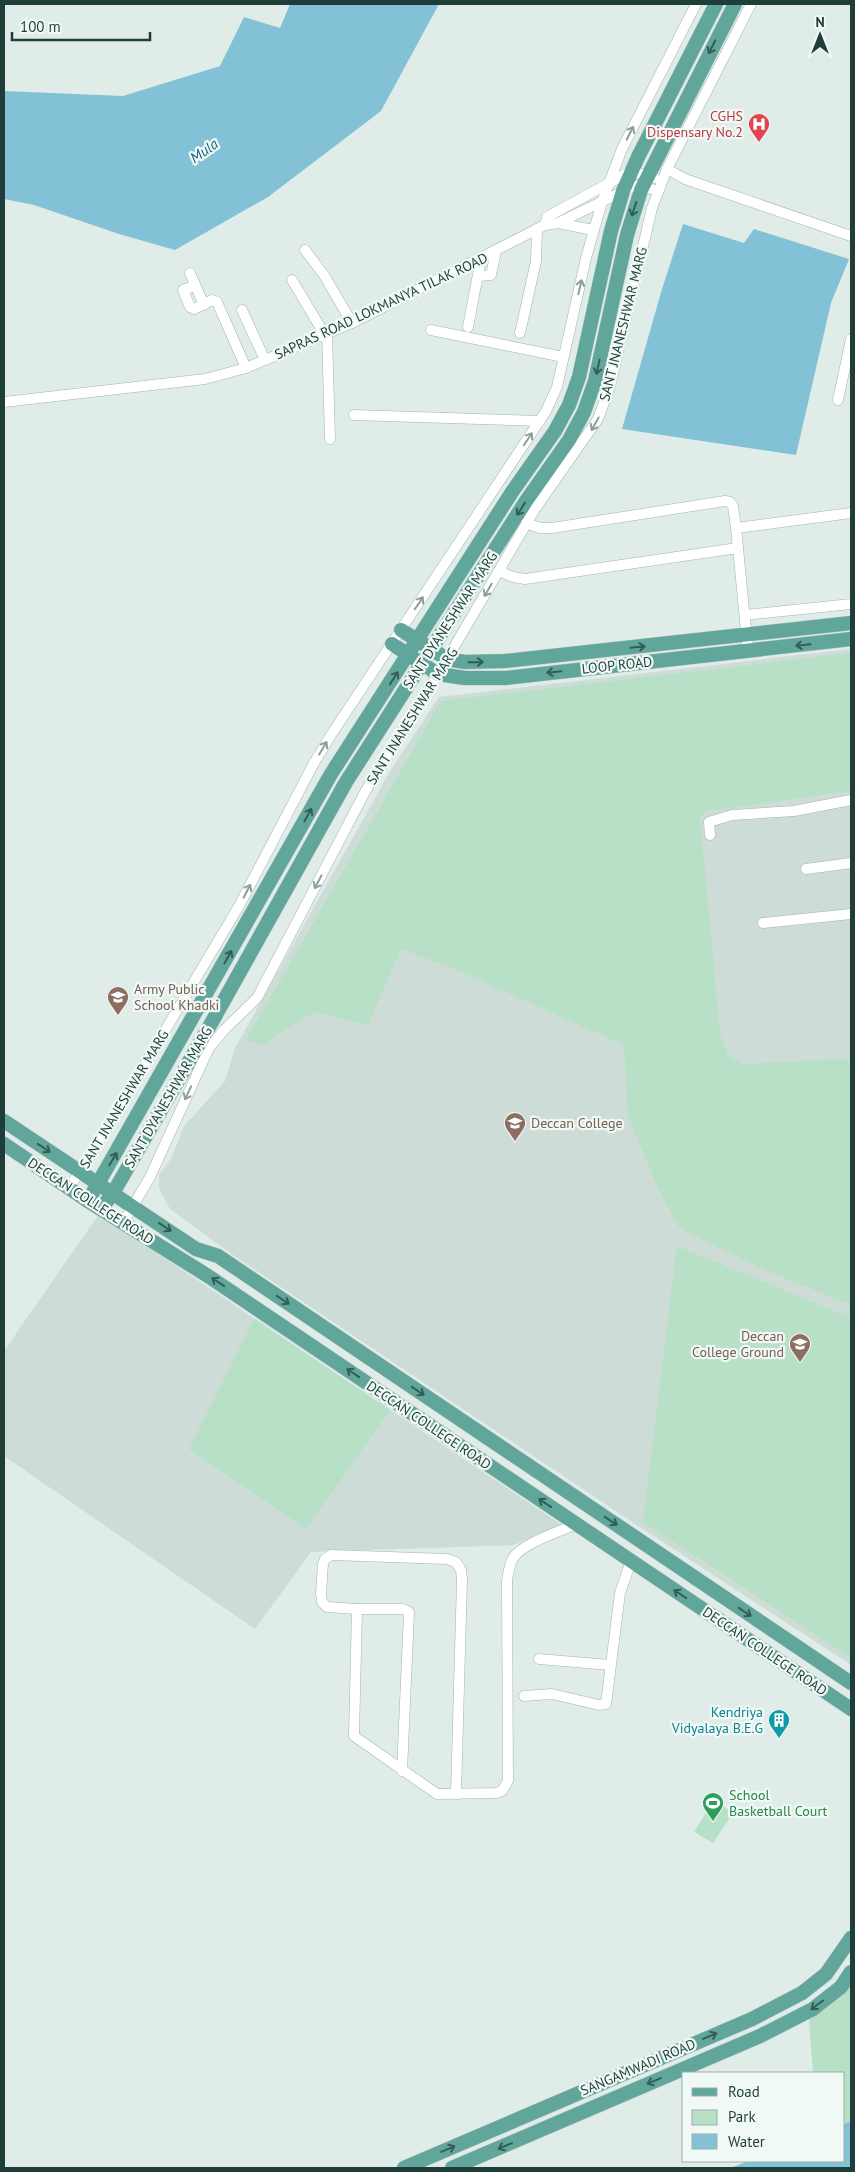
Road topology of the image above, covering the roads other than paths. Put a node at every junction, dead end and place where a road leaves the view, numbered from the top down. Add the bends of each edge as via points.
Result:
1 (696, 4) edge
2 (716, 4) edge
3 (735, 4) edge
4 (751, 4) edge
5 (667, 169) junction
6 (631, 171) junction
7 (662, 180) junction
8 (610, 181) junction
9 (645, 181) junction
10 (623, 191) junction
11 (658, 191) junction
12 (602, 202) junction
13 (558, 223) junction
14 (541, 227) junction
15 (593, 230) junction
16 (851, 236) edge
17 (305, 250) dead end
18 (496, 251) junction
19 (481, 259) junction
20 (190, 273) dead end
21 (479, 276) junction
22 (292, 280) dead end
23 (242, 310) dead end
24 (352, 323) junction
25 (468, 326) dead end
26 (432, 330) dead end
27 (520, 333) dead end
28 (326, 334) junction
29 (851, 339) edge
30 (563, 357) junction
31 (265, 360) junction
32 (246, 368) junction
33 (838, 400) dead end
34 (4, 402) edge
35 (354, 415) dead end
36 (540, 421) junction
37 (330, 438) dead end
38 (851, 513) edge
39 (526, 523) junction
40 (736, 528) junction
41 (738, 548) junction
42 (499, 571) junction
43 (851, 604) edge
44 (745, 615) junction
45 (851, 623) edge
46 (401, 630) junction
47 (747, 634) junction
48 (851, 640) edge
49 (418, 641) junction
50 (392, 644) junction
51 (432, 649) junction
52 (748, 651) junction
53 (408, 655) junction
54 (447, 659) junction
55 (422, 664) junction
56 (438, 674) junction
57 (851, 800) edge
58 (710, 835) dead end
59 (851, 863) edge
60 (806, 869) dead end
61 (851, 914) edge
62 (763, 923) dead end
63 (212, 1020) junction
64 (224, 1030) junction
65 (4, 1121) edge
66 (4, 1144) edge
67 (79, 1172) junction
68 (98, 1184) junction
69 (69, 1188) junction
70 (113, 1193) junction
71 (88, 1201) junction
72 (133, 1206) junction
73 (101, 1209) junction
74 (123, 1223) junction
75 (576, 1524) junction
76 (631, 1561) junction
77 (357, 1609) junction
78 (539, 1659) dead end
79 (610, 1665) junction
80 (851, 1683) edge
81 (524, 1696) dead end
82 (851, 1709) edge
83 (402, 1771) junction
84 (456, 1794) junction
85 (851, 1938) edge
86 (851, 1972) edge
87 (404, 2168) edge
88 (452, 2168) edge

8 -> 1 street, SANT JNANESHWAR MARG via 622,149
2 - 6 main road, SANT DYANESHWAR MARG
3 -> 9 main road, SANT DYANESHWAR MARG
4 - 5 street, SANT JNANESHWAR MARG
5 - 7 street, SANT JNANESHWAR MARG
5 - 16 street via 685,179
6 - 8 street, SAPRAS ROAD LOKMANYA TILAK ROAD
6 - 9 street
6 - 10 main road, SANT DYANESHWAR MARG
7 - 9 street
7 - 11 street, SANT JNANESHWAR MARG
8 - 12 street, SANT JNANESHWAR MARG
8 - 14 street, SAPRAS ROAD LOKMANYA TILAK ROAD via 547,217
9 - 10 street, SAPRAS ROAD LOKMANYA TILAK ROAD
9 - 11 street
9 -> 51 main road, SANT DYANESHWAR MARG via 627,234 595,381 584,412
10 - 12 street, SAPRAS ROAD LOKMANYA TILAK ROAD
10 - 49 main road, SANT DYANESHWAR MARG via 579,377 569,405
11 -> 39 street, SANT JNANESHWAR MARG via 604,405 589,435
12 - 13 street, SAPRAS ROAD LOKMANYA TILAK ROAD
12 - 15 street, SANT JNANESHWAR MARG
13 - 14 street, SAPRAS ROAD LOKMANYA TILAK ROAD
13 - 15 street
14 - 18 street, SAPRAS ROAD LOKMANYA TILAK ROAD
14 - 27 street
30 -> 15 street, SANT JNANESHWAR MARG
17 - 24 street
18 - 19 street, SAPRAS ROAD LOKMANYA TILAK ROAD
18 - 21 street via 491,275
19 - 21 street
19 - 24 street, SAPRAS ROAD LOKMANYA TILAK ROAD
20 - 32 street via 194,286 183,290 190,307 194,309 212,300 217,302
21 - 25 street
22 - 28 street
23 - 31 street
24 - 28 street, SAPRAS ROAD LOKMANYA TILAK ROAD
26 - 30 street
28 - 31 street, SAPRAS ROAD LOKMANYA TILAK ROAD
28 - 37 street
29 - 33 street
30 - 36 street, SANT JNANESHWAR MARG via 552,399
31 - 32 street, SAPRAS ROAD LOKMANYA TILAK ROAD
32 - 34 street, SAPRAS ROAD LOKMANYA TILAK ROAD via 205,379
35 - 36 street
46 -> 36 street, SANT JNANESHWAR MARG
38 - 40 street
39 - 40 street via 552,528 725,501 733,506
39 - 42 street, SANT JNANESHWAR MARG
40 - 41 street
41 - 42 street via 524,579
41 - 44 street
42 -> 54 street, SANT JNANESHWAR MARG
43 - 44 street
44 - 47 street
45 - 47 main road, LOOP ROAD
46 - 49 main road, LOOP ROAD
46 - 50 street, SANT JNANESHWAR MARG
47 - 52 street
54 -> 47 main road, LOOP ROAD via 505,661
48 -> 52 main road, LOOP ROAD
49 - 51 main road, LOOP ROAD
49 - 53 main road, SANT DYANESHWAR MARG
50 - 53 main road, LOOP ROAD
67 -> 50 street, SANT JNANESHWAR MARG via 239,906 314,763
51 - 54 main road, LOOP ROAD
51 - 55 main road, SANT DYANESHWAR MARG
52 -> 56 main road, LOOP ROAD via 506,678
53 - 55 main road, LOOP ROAD
68 -> 53 main road, SANT DYANESHWAR MARG via 331,774
54 - 56 street, SANT JNANESHWAR MARG
55 - 56 main road, LOOP ROAD
55 - 63 main road, SANT DYANESHWAR MARG via 346,782
56 -> 64 street, SANT JNANESHWAR MARG via 365,792 257,998
57 - 58 street via 794,811 721,818 709,822
59 - 60 street
61 - 62 street
63 - 64 main road
63 - 70 main road, SANT DYANESHWAR MARG
64 -> 72 street, SANT JNANESHWAR MARG via 209,1048 150,1177
65 -> 67 main road, DECCAN COLLEGE ROAD
66 - 69 main road, DECCAN COLLEGE ROAD
67 - 68 main road, DECCAN COLLEGE ROAD
67 - 69 street, SANT JNANESHWAR MARG
68 - 70 main road, DECCAN COLLEGE ROAD
68 - 71 main road, SANT DYANESHWAR MARG
69 - 71 main road, DECCAN COLLEGE ROAD
70 - 72 main road, DECCAN COLLEGE ROAD
70 - 73 main road, SANT DYANESHWAR MARG
71 - 73 main road, DECCAN COLLEGE ROAD
72 - 74 street, SANT JNANESHWAR MARG
72 -> 80 main road, DECCAN COLLEGE ROAD via 196,1249 218,1256
73 - 74 main road, DECCAN COLLEGE ROAD
75 -> 74 main road, DECCAN COLLEGE ROAD via 216,1281
75 - 76 main road, DECCAN COLLEGE ROAD
75 - 84 street via 522,1550 509,1568 508,1781 502,1791 496,1793
76 - 79 street via 620,1594
82 -> 76 main road, DECCAN COLLEGE ROAD
77 - 83 street via 354,1736
77 - 83 street via 403,1609 409,1612
77 - 84 street via 327,1607 322,1602 323,1564 331,1555 447,1559 456,1562 461,1570
78 - 79 street
79 - 81 street via 606,1704 552,1694
83 - 84 street via 437,1794
87 -> 85 main road, SANGAMWADI ROAD via 752,2018 802,1993 826,1974
86 -> 88 main road, SANGAMWADI ROAD via 841,1987 812,2009 760,2036

